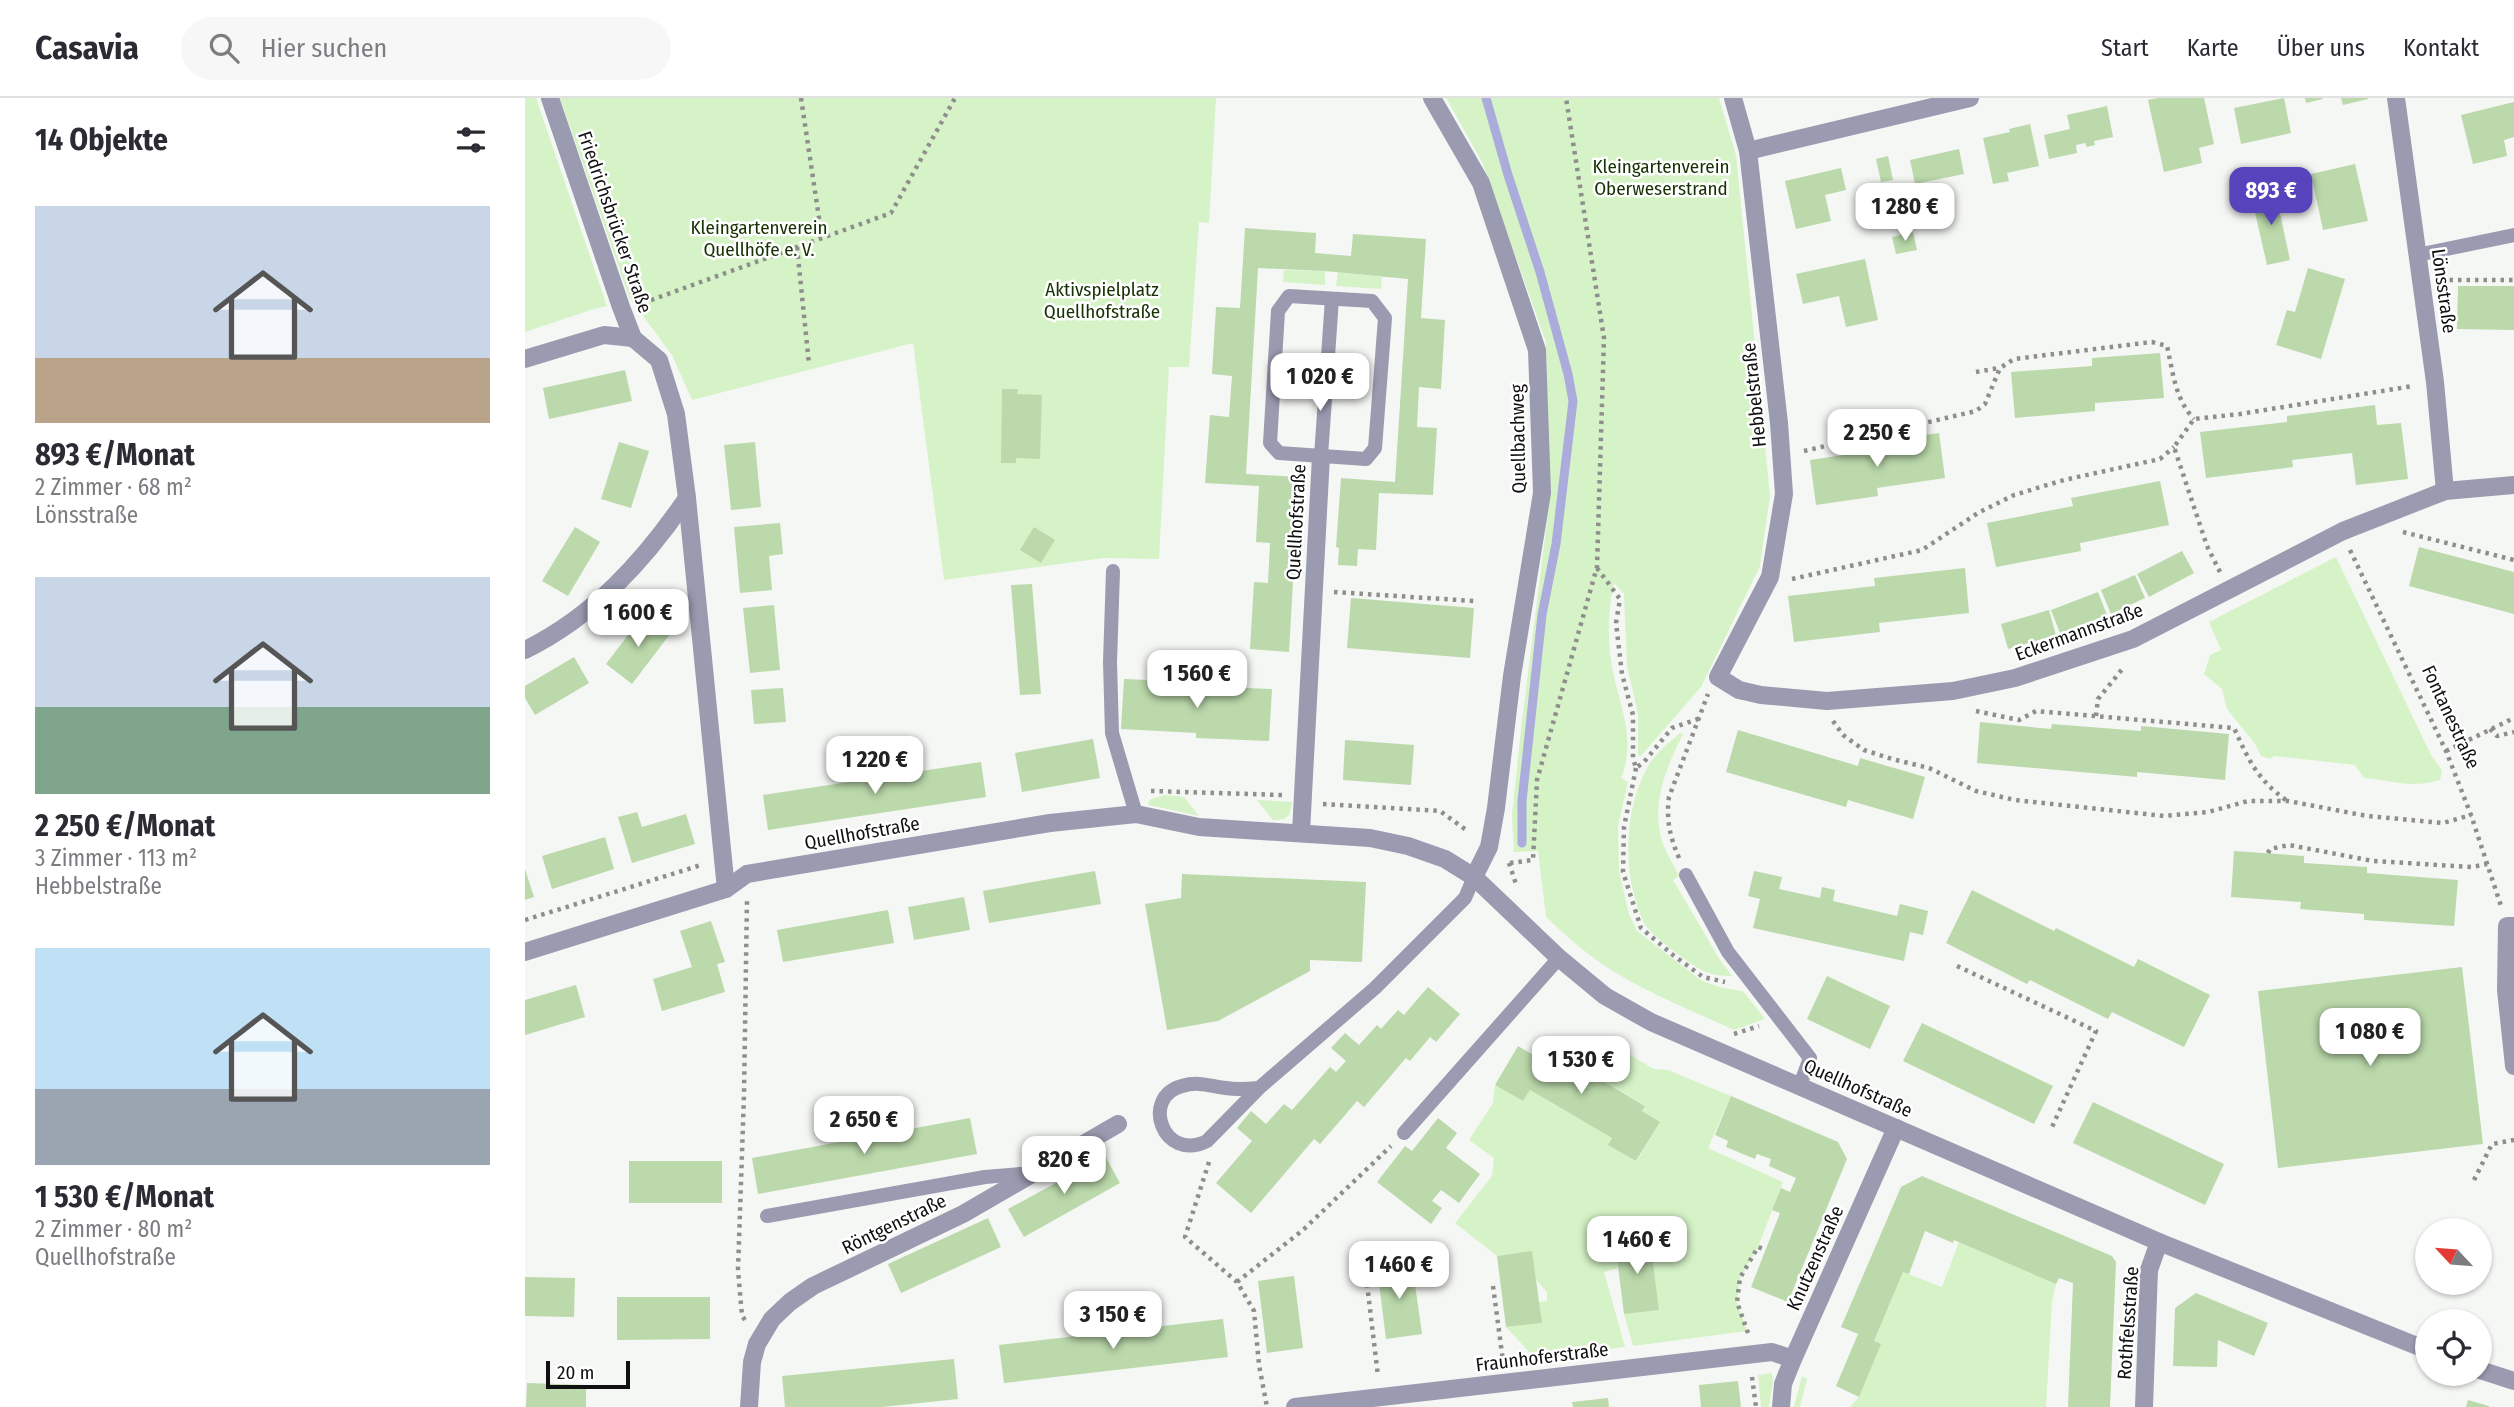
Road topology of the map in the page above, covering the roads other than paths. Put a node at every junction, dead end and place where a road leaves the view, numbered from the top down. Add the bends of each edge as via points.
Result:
1 (550, 98) edge
2 (1432, 98) edge
3 (1733, 98) edge
4 (1970, 98) edge
5 (2396, 98) edge
6 (1748, 151) junction
7 (2514, 235) edge
8 (2417, 256) junction
9 (1332, 299) junction
10 (633, 338) junction
11 (525, 359) edge
12 (1321, 456) junction
13 (2514, 485) edge
14 (2445, 491) junction
15 (687, 498) junction
16 (1113, 571) dead end
17 (525, 650) edge
18 (1718, 677) joint
19 (1136, 814) junction
20 (1301, 832) junction
21 (1686, 875) road end
22 (1474, 877) junction
23 (726, 889) junction
24 (2511, 926) edge
25 (525, 952) edge
26 (1559, 958) junction
27 (2513, 1040) edge
28 (2514, 1066) edge
29 (1800, 1086) junction
30 (1259, 1088) junction
31 (1118, 1124) dead end
32 (1896, 1128) junction
33 (1404, 1133) road end
34 (1033, 1173) junction
35 (767, 1216) dead end
36 (2159, 1242) junction
37 (2415, 1345) edge
38 (1793, 1359) junction
39 (2492, 1374) edge
40 (2514, 1381) edge
41 (749, 1407) edge
42 (1295, 1407) edge
43 (1781, 1407) edge
44 (2144, 1407) edge

1 - 10 street, Friedrichsbrücker Straße
2 - 22 street, Quellbachweg via 1481,183 1537,350 1542,494 1496,808 1489,847
3 - 6 street, Hebbelstraße
4 - 6 street
5 - 8 street, Lönsstraße
6 - 18 street, Hebbelstraße via 1784,494 1770,577
7 - 8 lane
8 - 14 street, Lönsstraße
9 - 12 lane, Quellhofstraße
9 - 12 lane via 1289,296 1278,310 1270,443 1279,453
9 - 12 lane via 1372,301 1385,318 1375,448 1366,458
10 - 11 street via 604,335
10 - 15 street, Friedrichsbrücker Straße via 659,360 675,414
12 - 20 street, Quellhofstraße
13 - 14 street, Eckermannstraße
14 - 18 street, Eckermannstraße via 2343,531 2125,642 2015,678 1960,689 1828,701 1761,695 1739,690
15 - 17 street via 639,563 583,616
15 - 23 street, Friedrichsbrücker Straße
16 - 19 lane via 1112,733
19 - 20 street, Quellhofstraße via 1199,827
19 - 23 street, Quellhofstraße via 1050,823 747,874
20 - 22 street, Quellhofstraße via 1408,846 1445,859
21 - 29 lane via 1728,952 1810,1058
22 - 26 street, Quellhofstraße
22 - 30 lane via 1465,898 1375,988
23 - 25 street, Quellhofstraße
24 - 27 street via 2506,990
26 - 29 street, Quellhofstraße via 1605,996 1651,1022
26 - 33 lane
27 - 28 street
29 - 32 street, Quellhofstraße
30 - 30 lane via 1197,1146 1185,1146 1164,1131 1161,1104 1179,1086
31 - 34 street, Röntgenstraße
32 - 36 street, Quellhofstraße
32 - 38 street, Knutzenstraße
34 - 35 lane via 985,1177
34 - 41 street, Röntgenstraße via 963,1214 813,1286 790,1303 772,1319 757,1344
36 - 37 street, Quellhofstraße
36 - 44 street, Rothfelsstraße via 2149,1270
38 - 42 street, Fraunhoferstraße via 1772,1352 1750,1354
38 - 43 street, Knutzenstraße via 1783,1384
39 - 40 street

